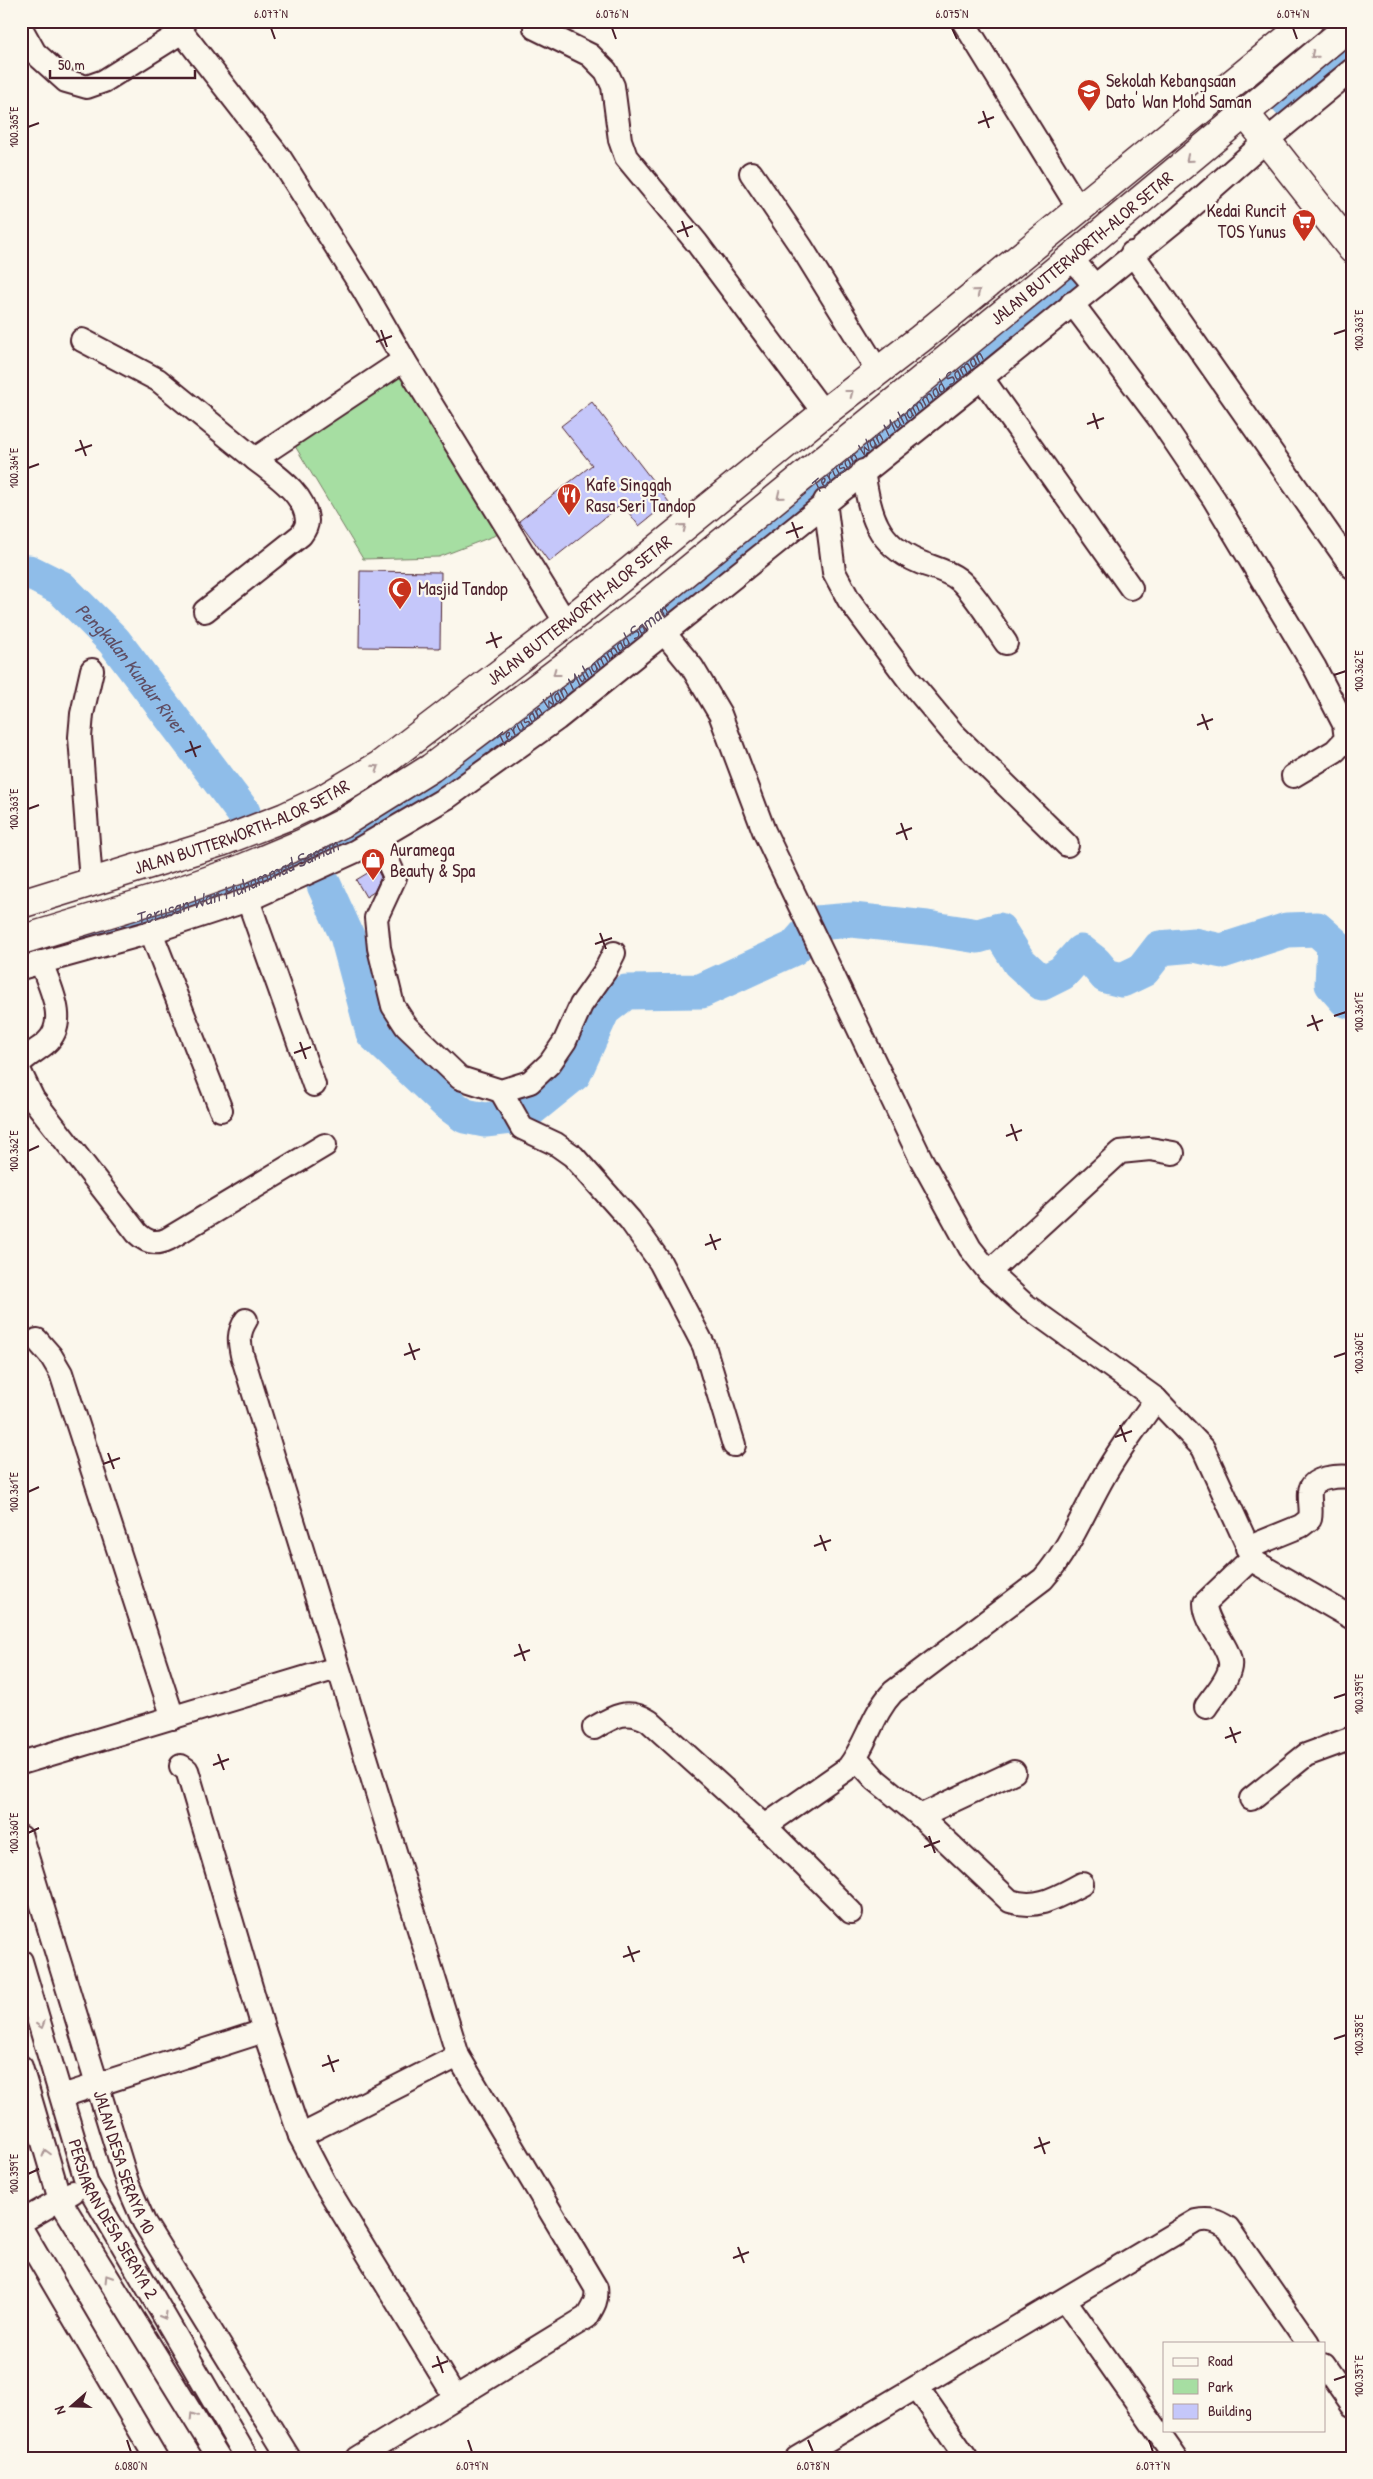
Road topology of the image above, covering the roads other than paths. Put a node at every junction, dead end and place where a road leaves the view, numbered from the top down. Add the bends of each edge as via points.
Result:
1 (963, 21) edge
2 (1309, 21) edge
3 (1352, 24) edge
4 (179, 26) edge
5 (21, 28) edge
6 (535, 28) dead end
7 (28, 52) edge
8 (1352, 70) edge
9 (1244, 112) junction
10 (1266, 140) junction
11 (751, 173) dead end
12 (1079, 209) junction
13 (1352, 249) edge
14 (1132, 253) junction
15 (1071, 258) junction
16 (1095, 286) junction
17 (1072, 303) junction
18 (82, 340) dead end
19 (404, 360) junction
20 (878, 371) junction
21 (982, 378) junction
22 (824, 413) junction
23 (255, 459) junction
24 (862, 472) junction
25 (825, 502) junction
26 (1352, 567) edge
27 (1131, 588) dead end
28 (643, 607) junction
29 (205, 610) dead end
30 (566, 623) junction
31 (664, 632) junction
32 (1006, 643) dead end
33 (92, 670) dead end
34 (1293, 776) dead end
35 (378, 839) junction
36 (1067, 845) dead end
37 (91, 882) junction
38 (248, 900) junction
39 (21, 904) edge
40 (151, 932) junction
41 (21, 940) edge
42 (614, 953) dead end
43 (31, 965) edge
44 (21, 1062) edge
45 (21, 1074) edge
46 (314, 1085) dead end
47 (502, 1094) junction
48 (221, 1110) dead end
49 (325, 1145) dead end
50 (1173, 1153) dead end
51 (989, 1272) junction
52 (246, 1320) dead end
53 (37, 1340) dead end
54 (1156, 1399) junction
55 (734, 1444) dead end
56 (1352, 1477) edge
57 (1249, 1553) junction
58 (1352, 1618) edge
59 (336, 1668) junction
60 (1206, 1707) dead end
61 (173, 1718) junction
62 (594, 1728) dead end
63 (1352, 1738) edge
64 (856, 1758) junction
65 (21, 1763) edge
66 (181, 1766) dead end
67 (1014, 1772) dead end
68 (1251, 1799) dead end
69 (920, 1816) junction
70 (765, 1826) junction
71 (21, 1837) edge
72 (1082, 1884) dead end
73 (851, 1912) dead end
74 (21, 1962) edge
75 (264, 2031) junction
76 (458, 2056) junction
77 (21, 2067) edge
78 (96, 2085) junction
79 (62, 2096) junction
80 (300, 2136) junction
81 (86, 2184) junction
82 (60, 2200) junction
83 (21, 2222) edge
84 (21, 2228) edge
85 (1065, 2300) junction
86 (1307, 2342) edge
87 (1326, 2368) edge
88 (917, 2388) junction
89 (455, 2397) junction
90 (1352, 2405) edge
91 (156, 2458) edge
92 (219, 2458) edge
93 (247, 2458) edge
94 (289, 2458) edge
95 (356, 2458) edge
96 (797, 2458) edge
97 (966, 2458) edge
98 (1176, 2458) edge

1 - 12 street
2 - 12 main road, JALAN BUTTERWORTH-ALOR SETAR
3 -> 9 main road, JALAN BUTTERWORTH-ALOR SETAR
4 - 7 street via 104,81 87,87 66,81
4 - 19 street via 280,158
5 - 7 street
6 - 22 street via 590,55 606,71 613,86 620,140 626,157 697,243
8 - 10 street
9 - 10 main road
9 -> 15 main road, JALAN BUTTERWORTH-ALOR SETAR
10 - 13 main road
10 - 14 street via 1181,216
11 - 20 street
20 -> 12 main road, JALAN BUTTERWORTH-ALOR SETAR
14 - 16 street
14 - 26 street
15 - 16 street
15 -> 28 main road, JALAN BUTTERWORTH-ALOR SETAR
16 - 17 street
17 - 21 street
17 - 34 street via 1161,421 1214,499 1315,668 1344,724 1346,739 1335,751
18 - 23 street via 158,380
19 - 23 street
19 - 30 street
22 -> 20 main road, JALAN BUTTERWORTH-ALOR SETAR
21 - 24 street
21 - 27 street
30 -> 22 main road, JALAN BUTTERWORTH-ALOR SETAR
23 - 29 street via 290,486 306,513 308,523 301,535
24 - 25 street
24 - 32 street via 868,504 880,533 890,546 904,556 958,578
25 - 31 street
25 - 36 street via 834,572 849,600 953,734
28 - 31 street
28 -> 41 main road, JALAN BUTTERWORTH-ALOR SETAR via 431,768 343,823 242,869
37 -> 30 main road, JALAN BUTTERWORTH-ALOR SETAR via 221,842 285,817 350,784 380,765
31 - 35 street via 497,764 448,798
31 - 51 street via 692,667 720,714 764,830 921,1159 970,1248
33 - 37 street via 80,737
35 - 38 street
35 - 47 street via 395,877 376,918 379,948 393,1006 406,1026 460,1078
37 - 39 main road, JALAN BUTTERWORTH-ALOR SETAR
38 - 40 street
38 - 46 street
40 - 43 street
40 - 48 street
42 - 47 street via 550,1063 530,1082
43 - 44 street via 58,1015 54,1033
45 - 49 street via 33,1099 137,1233 150,1242 168,1238
47 - 55 street via 522,1128 573,1156 630,1220 660,1262 704,1346
50 - 51 street via 1150,1149 1120,1152
51 - 54 street via 1024,1304
52 - 59 street via 238,1340
53 - 61 street via 51,1356 66,1390
54 - 57 street via 1203,1448
54 - 64 street via 1105,1474 1058,1562 1028,1592 893,1692 875,1717
56 - 57 street via 1330,1477 1314,1484 1310,1490 1310,1520
57 - 58 street
57 - 60 street via 1205,1603 1209,1623 1230,1667
59 - 61 street
59 - 76 street
61 - 65 street
62 - 70 street via 614,1717 638,1714
63 - 68 street via 1306,1755
64 - 69 street via 876,1780
64 - 70 street via 835,1779
66 - 75 street via 187,1770
67 - 69 street
69 - 72 street via 1010,1901 1024,1906 1038,1904
70 - 73 street
71 - 78 street, JALAN DESA SERAYA 10
74 -> 79 street, PERSIARAN DESA SERAYA 2
75 - 78 street
75 - 80 street
76 - 80 street
76 - 89 street via 596,2288 597,2295 595,2305 586,2317
82 -> 77 street, PERSIARAN DESA SERAYA 2
78 - 79 street
78 - 94 street, JALAN DESA SERAYA 10 via 128,2185 144,2222
79 - 81 street, PERSIARAN DESA SERAYA 2
80 - 89 street via 324,2182
81 - 82 street
81 -> 93 street, PERSIARAN DESA SERAYA 2
82 - 83 street
92 -> 82 street, PERSIARAN DESA SERAYA 2
84 - 91 street
85 - 86 street via 1196,2221 1208,2218 1228,2228
85 - 88 street
85 - 98 street
87 - 90 street
88 - 96 street
88 - 97 street
89 - 95 street

